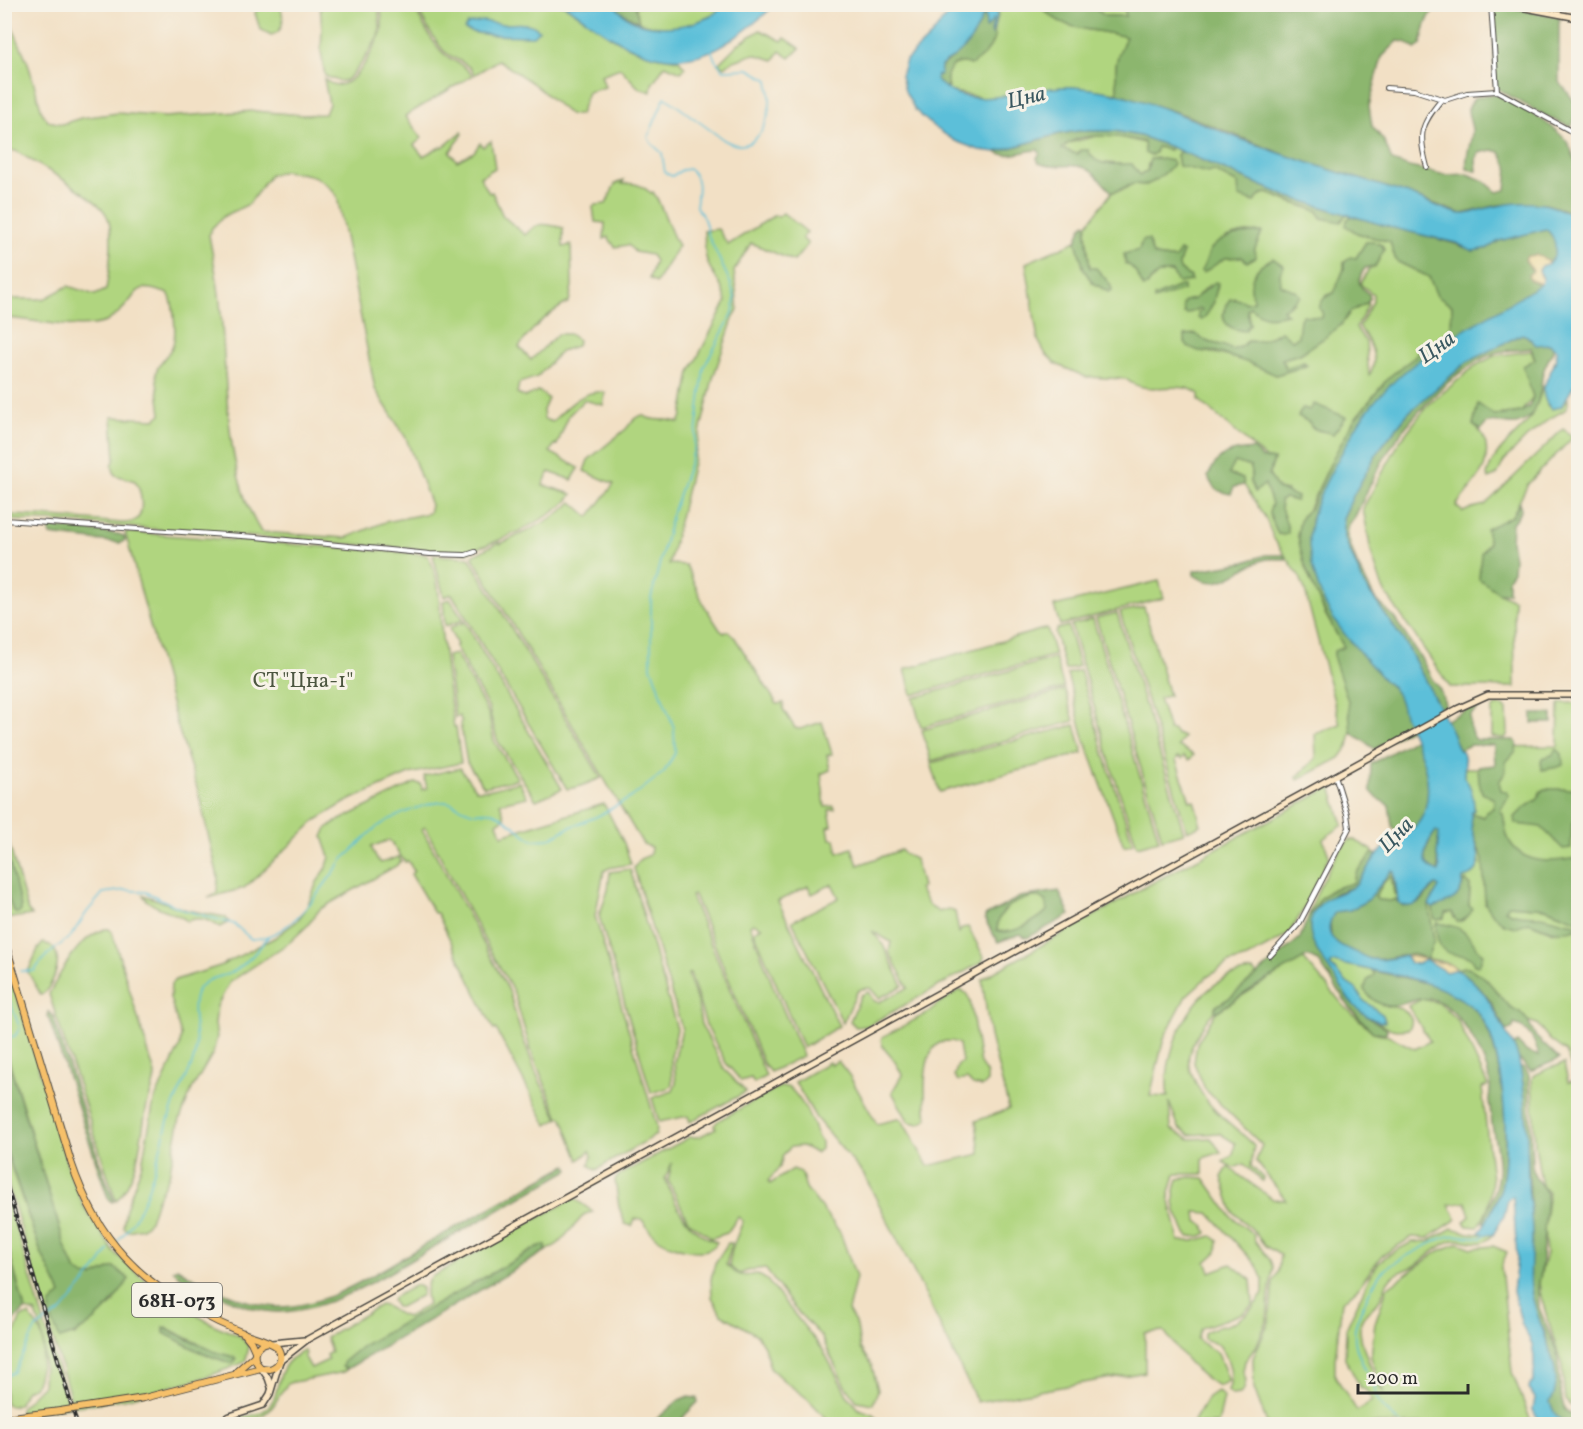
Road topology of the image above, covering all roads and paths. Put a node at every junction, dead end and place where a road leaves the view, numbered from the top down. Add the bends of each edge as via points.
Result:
1 (1491, 4) edge
2 (1504, 4) edge
3 (1578, 18) edge
4 (1386, 88) dead end
5 (1497, 91) junction
6 (1442, 99) junction
7 (1578, 139) edge
8 (1427, 167) dead end
9 (4, 520) edge
10 (475, 552) dead end
11 (1578, 695) edge
12 (1335, 775) junction
13 (4, 939) edge
14 (1270, 956) dead end
15 (243, 1333) junction
16 (308, 1339) junction
17 (270, 1343) junction
18 (254, 1354) junction
19 (280, 1361) junction
20 (261, 1368) junction
21 (231, 1374) junction
22 (271, 1389) junction
23 (4, 1419) edge
24 (217, 1425) edge

1 - 5 street
2 - 3 main road
4 - 6 street via 1414,90
5 - 6 street
5 - 7 street via 1569,130
6 - 8 street via 1420,140
9 - 10 street via 430,554
11 - 12 main road, 68Н-073 via 1488,695
12 - 14 street via 1349,822 1346,837 1299,924
12 - 16 main road, 68Н-073
13 - 15 main road, 68Н-073 via 75,1174 94,1217 119,1252 170,1296
15 - 17 main road, 68Н-073
15 - 18 main road, 68Н-073
16 - 17 main road, 68Н-073
16 - 19 main road, 68Н-073
17 - 18 main road via 260,1344
17 - 19 main road via 280,1351
18 - 20 main road, 68Н-073
18 - 21 main road
19 - 20 main road, 68Н-073 via 274,1368
19 - 22 main road
20 - 21 main road
20 - 22 main road
21 - 23 main road, bridge via 144,1398
22 - 24 main road via 263,1405 230,1416

